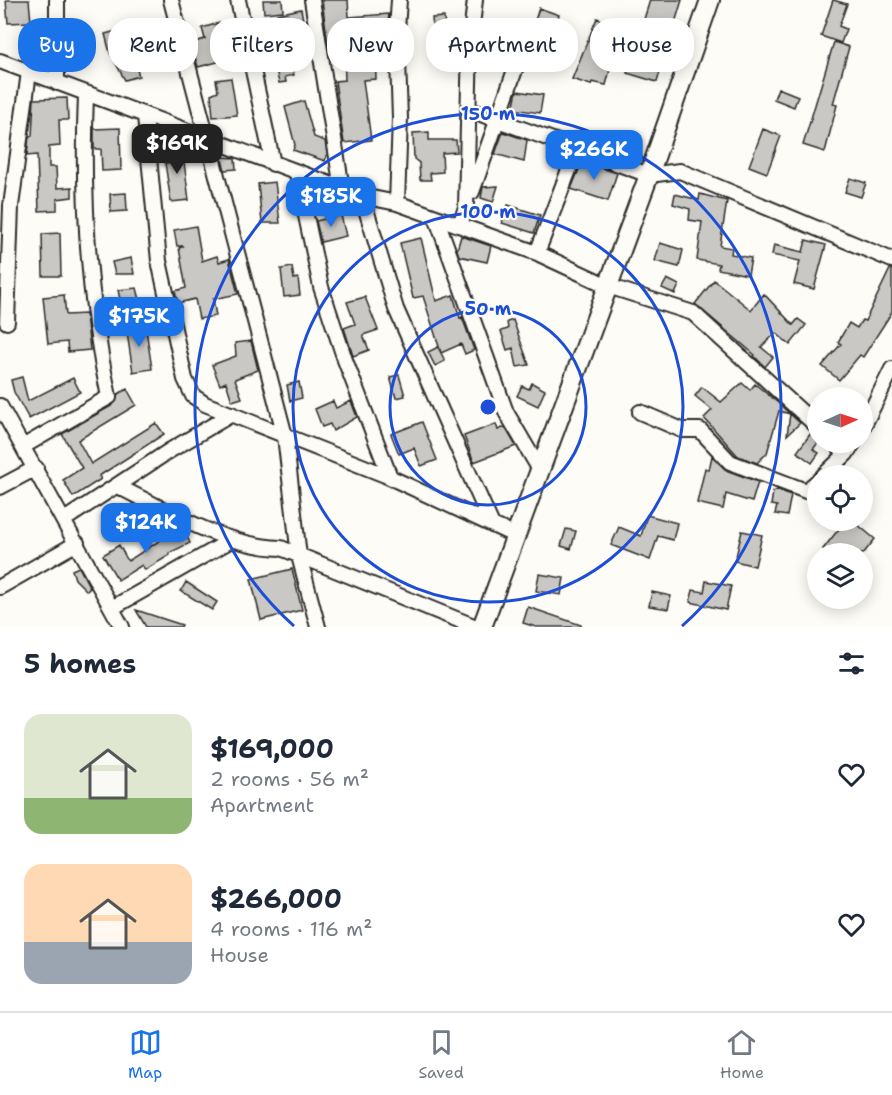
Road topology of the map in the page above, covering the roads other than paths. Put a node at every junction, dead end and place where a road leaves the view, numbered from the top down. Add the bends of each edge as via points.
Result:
1 (57, 0) edge
2 (171, 0) edge
3 (238, 0) edge
4 (312, 0) edge
5 (399, 0) edge
6 (475, 0) edge
7 (710, 0) edge
8 (473, 18) edge
9 (0, 61) edge
10 (18, 68) edge
11 (29, 72) joint
12 (470, 72) edge
13 (514, 72) edge
14 (57, 83) junction
15 (86, 94) junction
16 (470, 110) junction
17 (145, 116) junction
18 (497, 120) junction
19 (208, 140) junction
20 (577, 149) junction
21 (273, 164) junction
22 (297, 173) junction
23 (650, 175) junction
24 (342, 189) junction
25 (362, 196) junction
26 (397, 203) junction
27 (466, 207) junction
28 (436, 217) junction
29 (460, 225) junction
30 (537, 254) junction
31 (892, 260) edge
32 (608, 286) junction
33 (7, 322) dead end
34 (892, 369) edge
35 (0, 406) edge
36 (873, 407) edge
37 (640, 412) dead end
38 (231, 414) junction
39 (807, 417) edge
40 (285, 436) junction
41 (24, 446) junction
42 (845, 453) edge
43 (834, 465) edge
44 (36, 468) junction
45 (540, 470) junction
46 (390, 477) junction
47 (117, 486) junction
48 (0, 487) edge
49 (807, 490) edge
50 (64, 520) junction
51 (492, 525) junction
52 (516, 536) junction
53 (233, 539) junction
54 (77, 543) junction
55 (299, 556) junction
56 (0, 587) edge
57 (112, 608) junction
58 (449, 622) edge
59 (122, 627) edge
60 (318, 627) edge
61 (476, 627) edge
62 (482, 627) edge

1 - 14 street
2 - 19 street
3 - 21 street
4 - 24 street
5 - 26 street
6 - 8 street
7 - 23 street
9 - 10 street
11 - 14 street
11 - 33 street via 11,206
12 - 16 street
13 - 18 street
14 - 15 street
15 - 17 street
15 - 41 street via 84,224 109,397
16 - 18 street
16 - 27 street
17 - 19 street
17 - 38 street via 159,261 185,379 194,396
18 - 20 street
18 - 27 street
19 - 21 street
19 - 40 street
20 - 23 street
20 - 30 street
21 - 22 street
22 - 24 street
22 - 46 street via 321,287
23 - 31 street via 680,171
23 - 32 street
24 - 25 street
25 - 26 street
25 - 51 street via 396,309
26 - 28 street
27 - 29 street
28 - 29 street
28 - 45 street via 506,412
29 - 30 street
30 - 32 street
32 - 39 street via 693,313
32 - 45 street
34 - 36 street
35 - 41 street
37 - 49 street via 682,430 700,430 730,462
38 - 40 street
38 - 47 street
40 - 46 street
40 - 55 street
41 - 44 street
42 - 43 street
44 - 48 street
44 - 50 street
45 - 52 street
46 - 51 street
47 - 50 street
47 - 53 street
50 - 54 street
51 - 52 street
52 - 62 street
53 - 55 street via 257,547 281,548
53 - 57 street
54 - 56 street
54 - 57 street
55 - 58 street
55 - 60 street
57 - 59 street
58 - 61 street

